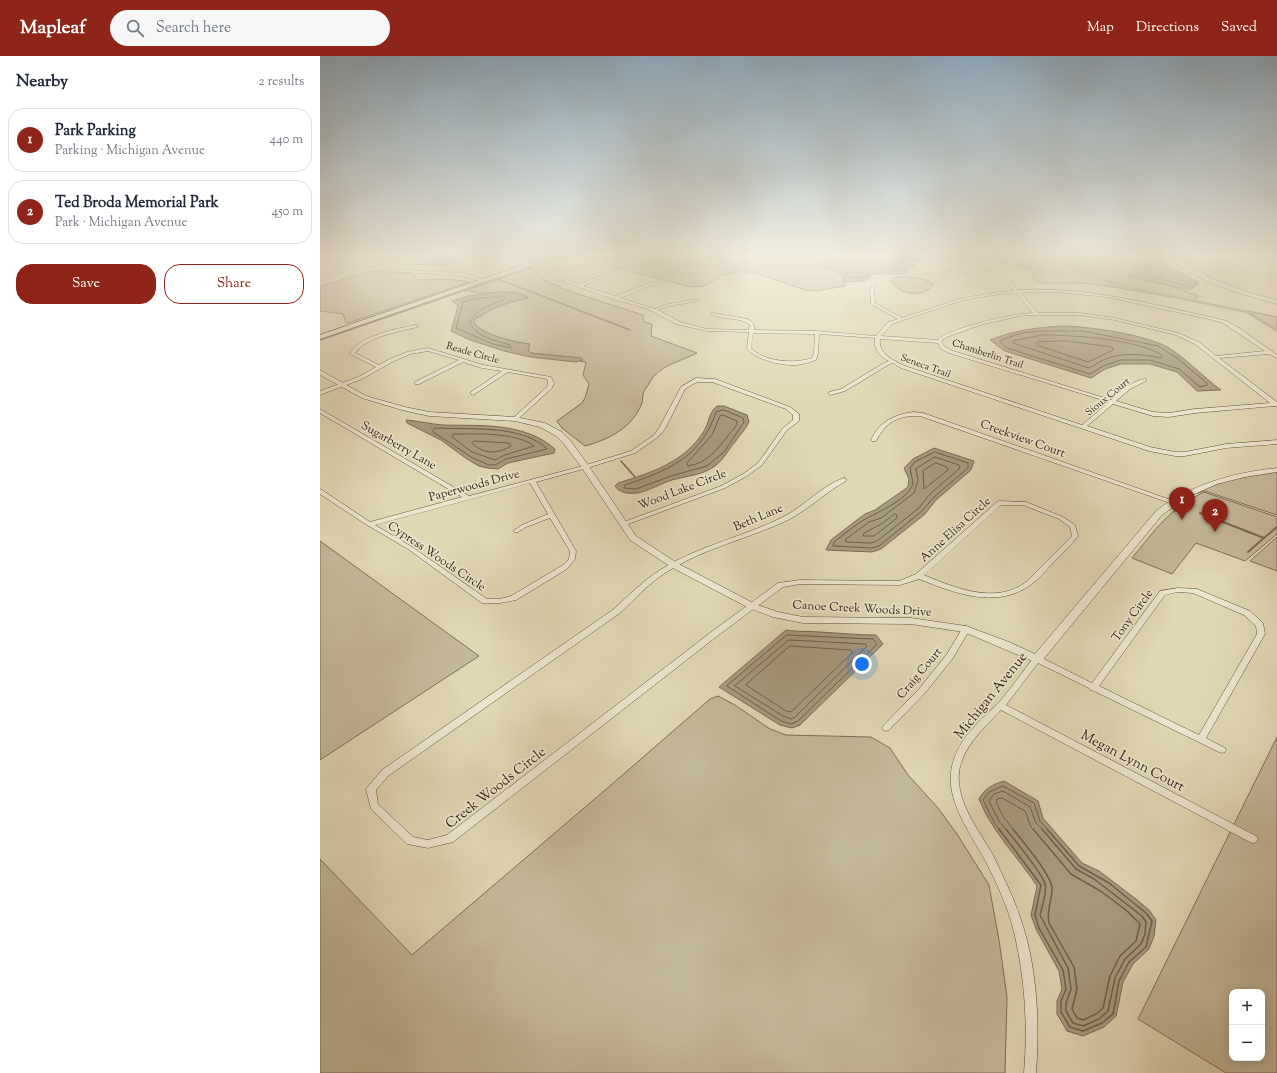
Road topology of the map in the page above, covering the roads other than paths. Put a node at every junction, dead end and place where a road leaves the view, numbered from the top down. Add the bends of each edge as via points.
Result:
1 (415, 304) edge
2 (636, 304) edge
3 (672, 304) edge
4 (875, 304) edge
5 (945, 304) edge
6 (1028, 304) edge
7 (1147, 304) edge
8 (655, 310) junction
9 (1036, 313) junction
10 (713, 314) dead end
11 (901, 319) junction
12 (416, 326) dead end
13 (751, 332) junction
14 (817, 332) junction
15 (320, 337) edge
16 (878, 338) junction
17 (940, 342) junction
18 (1270, 352) junction
19 (1216, 357) junction
20 (1277, 357) edge
21 (463, 360) junction
22 (892, 362) junction
23 (379, 367) junction
24 (506, 371) junction
25 (320, 372) edge
26 (1144, 380) dead end
27 (417, 383) dead end
28 (343, 385) junction
29 (320, 393) edge
30 (831, 393) dead end
31 (473, 394) dead end
32 (1112, 402) junction
33 (1276, 404) edge
34 (320, 412) edge
35 (515, 419) junction
36 (1083, 427) junction
37 (874, 440) dead end
38 (1277, 442) edge
39 (585, 467) junction
40 (1277, 470) edge
41 (844, 480) dead end
42 (532, 481) junction
43 (320, 491) edge
44 (468, 498) junction
45 (1172, 502) junction
46 (552, 515) junction
47 (369, 524) junction
48 (623, 524) junction
49 (516, 531) dead end
50 (674, 565) junction
51 (919, 576) junction
52 (752, 606) junction
53 (966, 629) junction
54 (1037, 659) junction
55 (1093, 688) junction
56 (1000, 706) junction
57 (886, 728) dead end
58 (1201, 740) junction
59 (1222, 750) dead end
60 (1253, 839) dead end
61 (1030, 1073) edge

1 - 15 main road
2 - 8 street
3 - 8 street
4 - 11 street
5 - 11 street
6 - 9 street
7 - 18 street via 1225,322
8 - 13 street via 678,323 695,328
9 - 17 street, Chamberlin Trail via 1009,316 979,324 945,336
9 - 19 street, Chamberlin Trail via 1096,316 1165,330 1197,343
10 - 13 street via 747,320 752,325
11 - 16 street via 885,328
12 - 23 street via 370,340 353,350 352,353
13 - 14 street
13 - 14 street via 751,351 789,364 814,358
14 - 16 street
16 - 17 street
16 - 22 street, Seneca Trail via 880,352
17 - 32 street, Chamberlin Trail via 943,348 951,352
18 - 19 street
18 - 20 street
19 - 33 street, Chamberlin Trail
21 - 23 street, Reade Circle via 428,349 409,353
21 - 24 street, Reade Circle
21 - 27 street
22 - 30 street via 843,390
22 - 36 street, Seneca Trail
23 - 28 street, Reade Circle
24 - 31 street
24 - 35 street, Reade Circle via 548,378 551,383 549,388
25 - 28 street, Canoe Creek Woods Drive
26 - 32 street, Sioux Court via 1133,384
28 - 29 street
28 - 35 street, Canoe Creek Woods Drive via 364,397 404,410
32 - 33 street, Chamberlin Trail via 1158,415
32 - 36 street, Sioux Court
34 - 44 street, Sugarberry Lane
35 - 39 street, Canoe Creek Woods Drive via 542,425 559,434
36 - 38 street, Seneca Trail via 1149,449 1175,454
37 - 45 street, Creekview Court via 877,432 899,416 921,414
39 - 42 street, Paperwoods Drive
39 - 48 street, Canoe Creek Woods Drive
39 - 48 street, Wood Lake Circle via 624,455 650,441 662,429 683,388 696,378 713,380 788,408 796,414 796,421 785,429 760,464 745,475 724,487
40 - 45 street, Michigan Avenue via 1216,481
41 - 50 street, Beth Lane via 831,486 808,506 786,518
42 - 44 street, Paperwoods Drive
42 - 46 street, Cypress Woods Circle
43 - 47 street, Cypress Woods Circle
44 - 47 street, Paperwoods Drive
45 - 54 street, Michigan Avenue via 1159,513
46 - 47 street, Cypress Woods Circle via 573,551 572,559 565,567 514,598 500,601 485,601 410,548
46 - 49 street
48 - 50 street, Canoe Creek Woods Drive via 633,538
50 - 52 street, Canoe Creek Woods Drive
50 - 52 street, Creek Woods Circle via 648,581 617,611 385,773 371,789 374,806 410,841 428,844 450,839
51 - 51 street, Anne Elisa Circle via 999,503 1024,503 1061,518 1073,526 1075,536 1028,584 1014,592 995,596 972,594
51 - 52 street, Anne Elisa Circle via 900,583 800,582 781,585
52 - 53 street, Canoe Creek Woods Drive via 776,615 803,620 911,621
53 - 54 street, Canoe Creek Woods Drive
53 - 57 street, Craig Court via 950,656
54 - 55 street, Canoe Creek Woods Drive
54 - 56 street, Michigan Avenue
55 - 58 street, Canoe Creek Woods Drive
55 - 58 street, Tony Circle via 1163,593 1178,590 1194,592 1247,613 1260,625 1261,634
56 - 60 street, Megan Lynn Court
56 - 61 street, Michigan Avenue via 982,724 958,758 955,785 962,811 985,850 1014,915 1028,982 1032,1026
58 - 59 street, Canoe Creek Woods Drive

